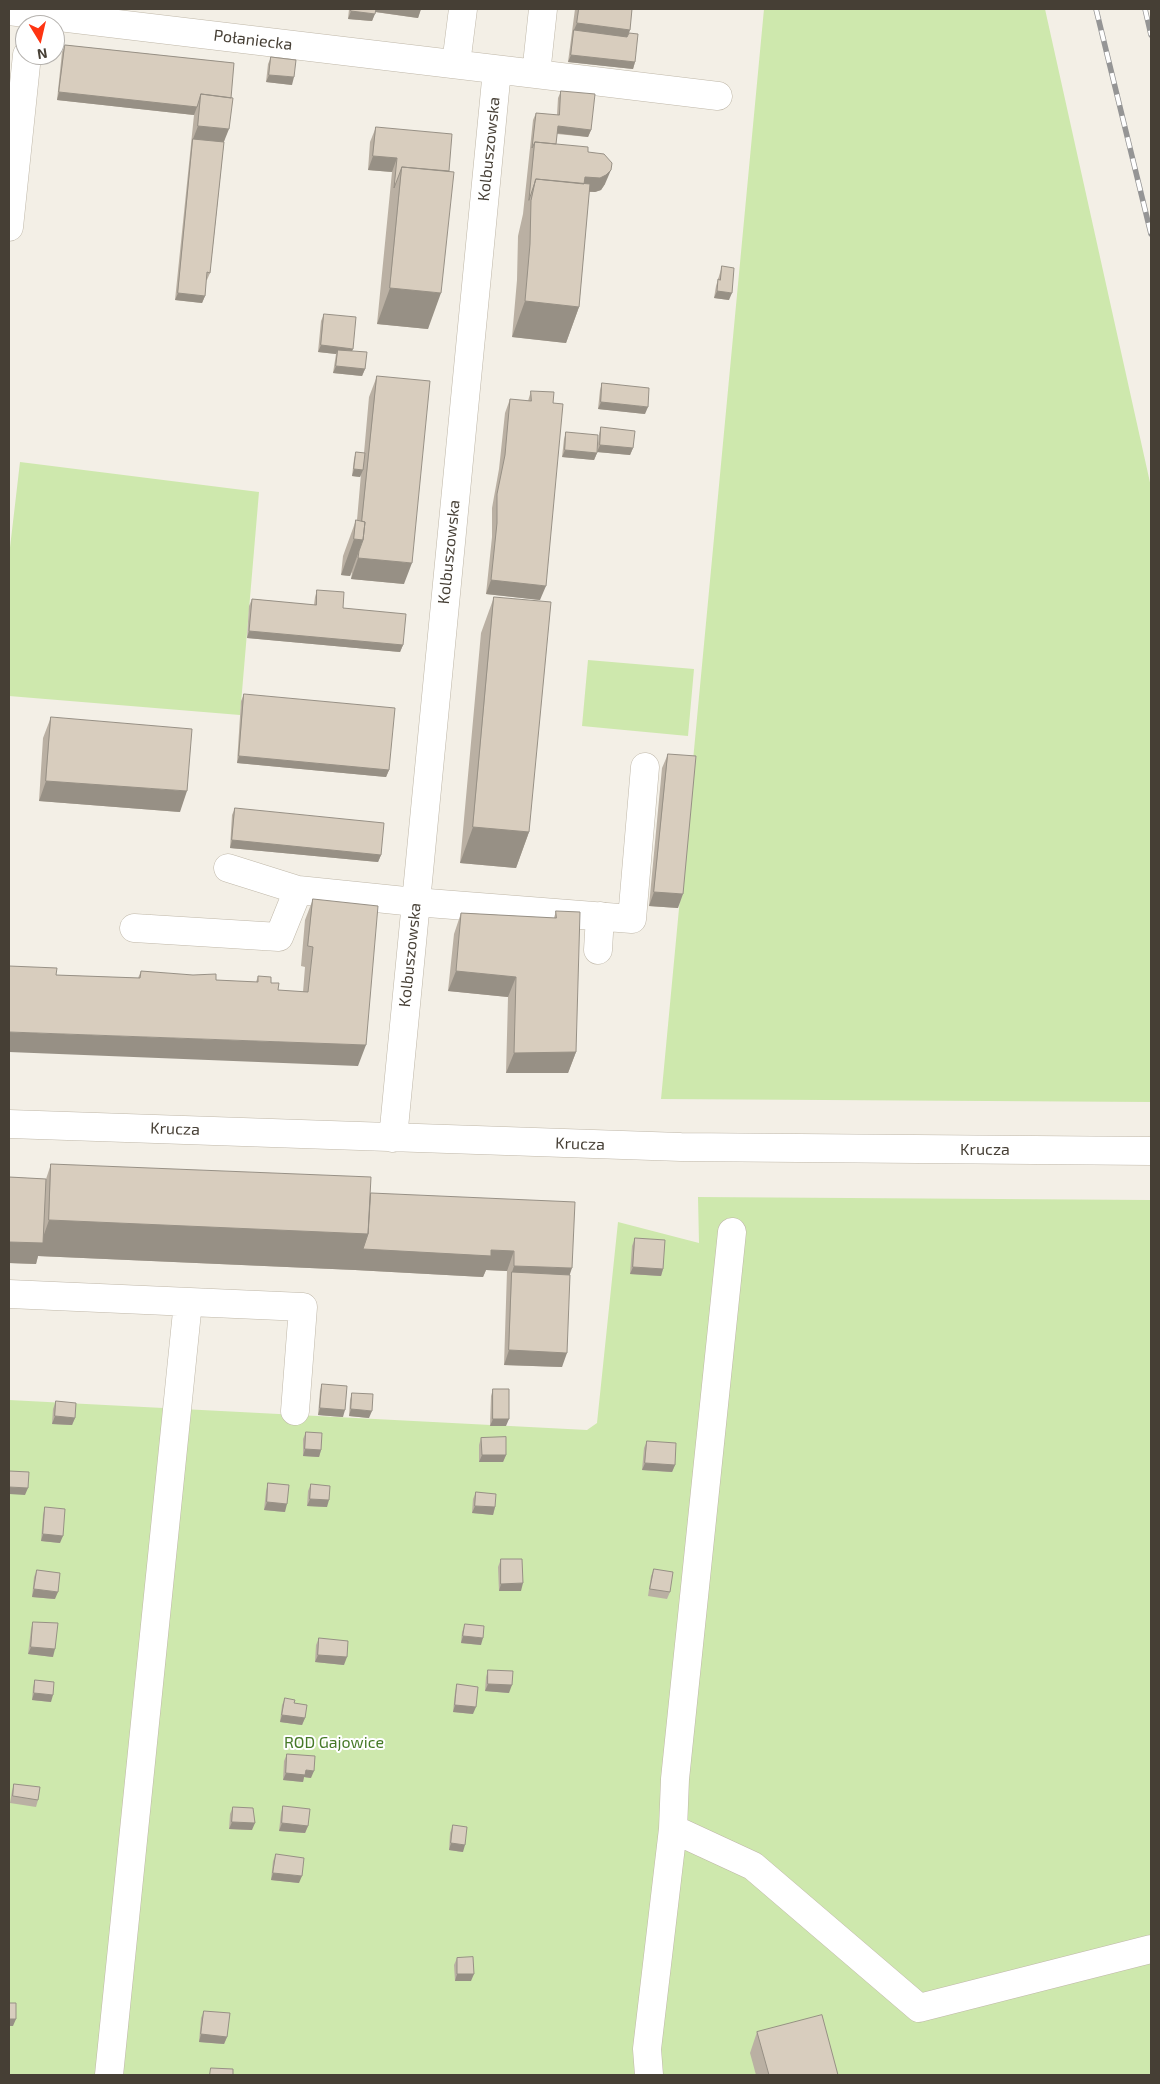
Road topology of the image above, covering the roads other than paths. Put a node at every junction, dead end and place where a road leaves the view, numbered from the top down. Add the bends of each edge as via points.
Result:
1 (463, 9) edge
2 (543, 9) edge
3 (65, 21) edge
4 (456, 64) junction
5 (26, 65) edge
6 (496, 70) junction
7 (536, 74) junction
8 (718, 96) dead end
9 (9, 227) edge
10 (645, 768) dead end
11 (228, 868) dead end
12 (298, 890) junction
13 (416, 902) junction
14 (600, 916) junction
15 (134, 928) dead end
16 (598, 950) dead end
17 (9, 1124) edge
18 (393, 1138) junction
19 (1151, 1151) edge
20 (732, 1232) dead end
21 (9, 1294) edge
22 (188, 1302) junction
23 (295, 1411) dead end
24 (673, 1829) junction
25 (1151, 1949) edge
26 (109, 2075) edge
27 (649, 2075) edge

1 - 4 street
2 - 7 street
3 - 4 street, Połaniecka
4 - 6 street, Połaniecka
5 - 9 street
6 - 7 street
6 - 13 street, Kolbuszowska
7 - 8 street
10 - 14 street via 632,919
11 - 12 street
12 - 13 street
12 - 15 street via 279,937
13 - 14 street
13 - 18 street, Kolbuszowska
14 - 16 street
17 - 18 street, Krucza
18 - 19 street, Krucza via 849,1150
20 - 24 street via 674,1779
21 - 22 street
22 - 23 street via 302,1307
22 - 26 street
24 - 25 street via 753,1866 919,2008
24 - 27 street via 647,2049

